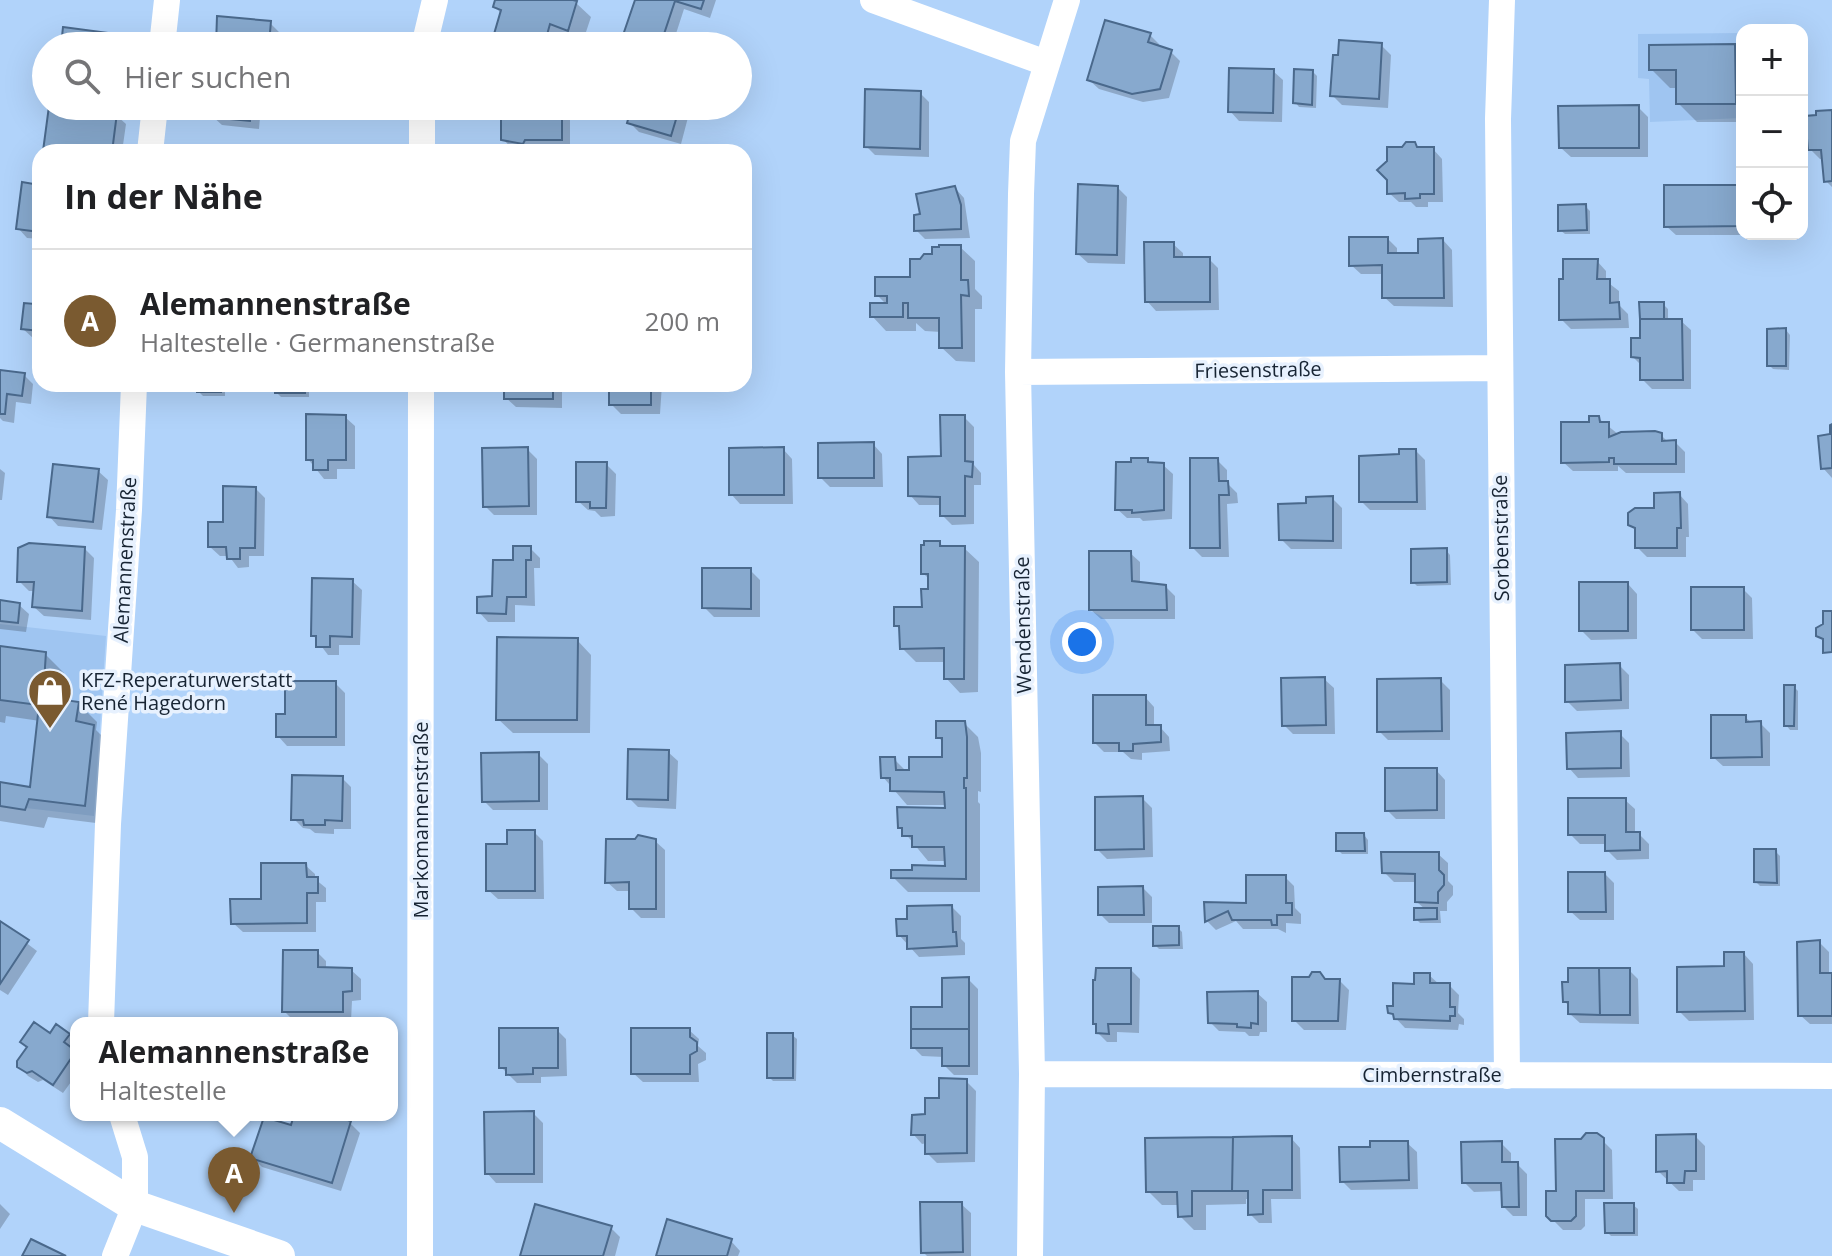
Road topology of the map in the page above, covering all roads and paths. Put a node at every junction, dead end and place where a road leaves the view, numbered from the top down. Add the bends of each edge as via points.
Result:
1 (167, 0) edge
2 (435, 0) edge
3 (873, 0) edge
4 (1067, 0) edge
5 (1502, 0) edge
6 (164, 32) edge
7 (427, 32) edge
8 (1046, 63) junction
9 (153, 120) edge
10 (422, 120) edge
11 (151, 144) edge
12 (422, 144) edge
13 (1499, 368) junction
14 (1018, 372) junction
15 (134, 392) edge
16 (421, 392) edge
17 (101, 1017) edge
18 (1032, 1074) junction
19 (1507, 1076) junction
20 (1832, 1076) edge
21 (124, 1121) edge
22 (0, 1123) edge
23 (135, 1206) junction
24 (115, 1256) edge
25 (279, 1256) edge
26 (420, 1256) edge
27 (1030, 1256) edge

1 - 6 street
2 - 7 street
3 - 8 street
4 - 8 street, Wendenstraße
5 - 13 street, Sorbenstraße
8 - 14 street, Wendenstraße via 1023,141
9 - 11 street
10 - 12 street
13 - 14 street, Friesenstraße
13 - 19 street, Sorbenstraße
14 - 18 street, Wendenstraße
15 - 17 street, Alemannenstraße
16 - 26 street, Markomannenstraße
18 - 19 street, Cimbernstraße
18 - 27 street, Wendenstraße
19 - 20 street, Cimbernstraße
21 - 23 street via 135,1157
22 - 23 street
23 - 24 street
23 - 25 street

